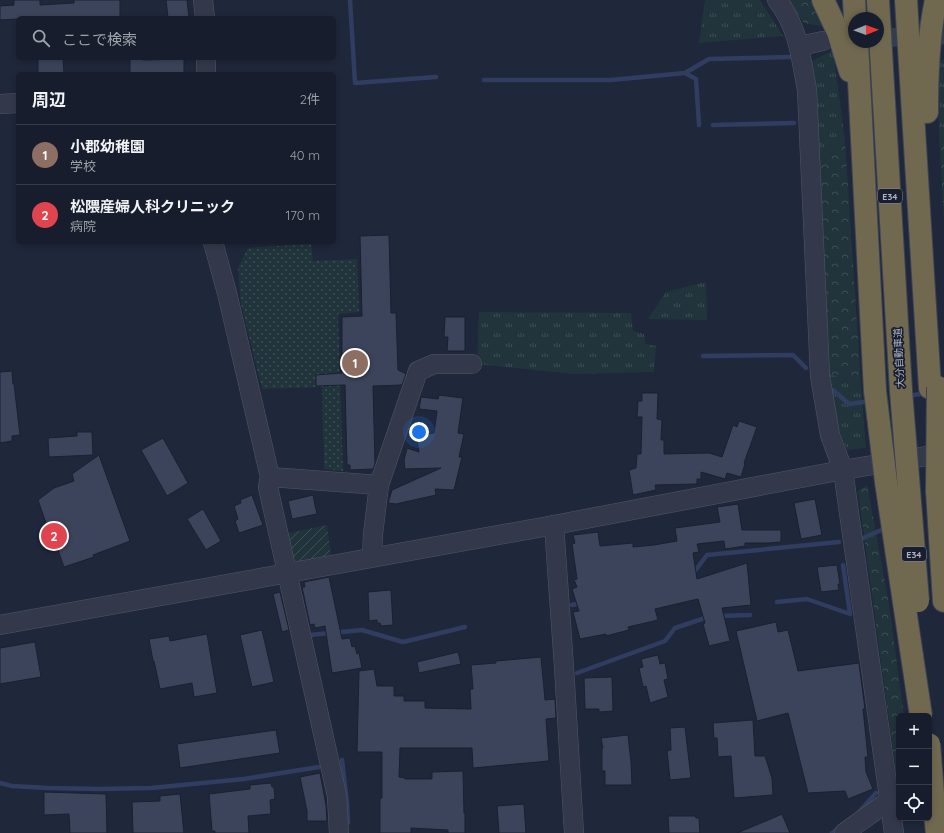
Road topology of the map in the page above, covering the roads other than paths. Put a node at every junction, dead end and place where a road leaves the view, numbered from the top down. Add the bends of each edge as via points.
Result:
1 (203, 0) edge
2 (777, 0) edge
3 (823, 0) edge
4 (854, 0) edge
5 (878, 0) edge
6 (906, 0) edge
7 (936, 0) edge
8 (855, 12) edge
9 (205, 16) edge
10 (824, 41) dead end
11 (799, 46) junction
12 (857, 48) edge
13 (206, 60) edge
14 (206, 72) edge
15 (16, 103) edge
16 (0, 104) edge
17 (864, 193) junction
18 (213, 244) edge
19 (472, 364) dead end
20 (934, 388) junction
21 (944, 453) edge
22 (843, 470) junction
23 (270, 477) junction
24 (379, 485) junction
25 (554, 525) junction
26 (372, 557) junction
27 (286, 573) junction
28 (944, 601) edge
29 (0, 625) edge
30 (921, 713) edge
31 (927, 713) edge
32 (930, 749) edge
33 (932, 780) edge
34 (935, 791) edge
35 (894, 799) edge
36 (339, 833) edge
37 (574, 833) edge
38 (844, 833) edge
39 (894, 833) edge
40 (937, 833) edge

1 - 9 street
2 - 11 street via 794,29
3 - 17 highway via 846,54 851,77
4 - 8 highway
5 - 31 highway, 大分自動車道 / E34, bridge via 901,391
6 - 20 highway, E34
7 - 20 highway via 927,78 926,118
10 - 11 street
11 - 22 street via 807,90 820,376 830,435
12 - 17 highway
13 - 14 street
15 - 16 street
17 - 30 highway, bridge via 875,391
18 - 23 street via 227,292
19 - 24 street via 434,364 418,371
20 - 28 highway, E34, bridge
21 - 22 street
22 - 25 street
22 - 35 street
23 - 24 street
23 - 27 street via 268,487
24 - 26 street
25 - 26 street
25 - 37 street
26 - 27 street
27 - 29 street
27 - 36 street via 337,796
32 - 34 highway, bridge
33 - 34 highway, bridge
34 - 40 highway
35 - 38 street
35 - 39 street

